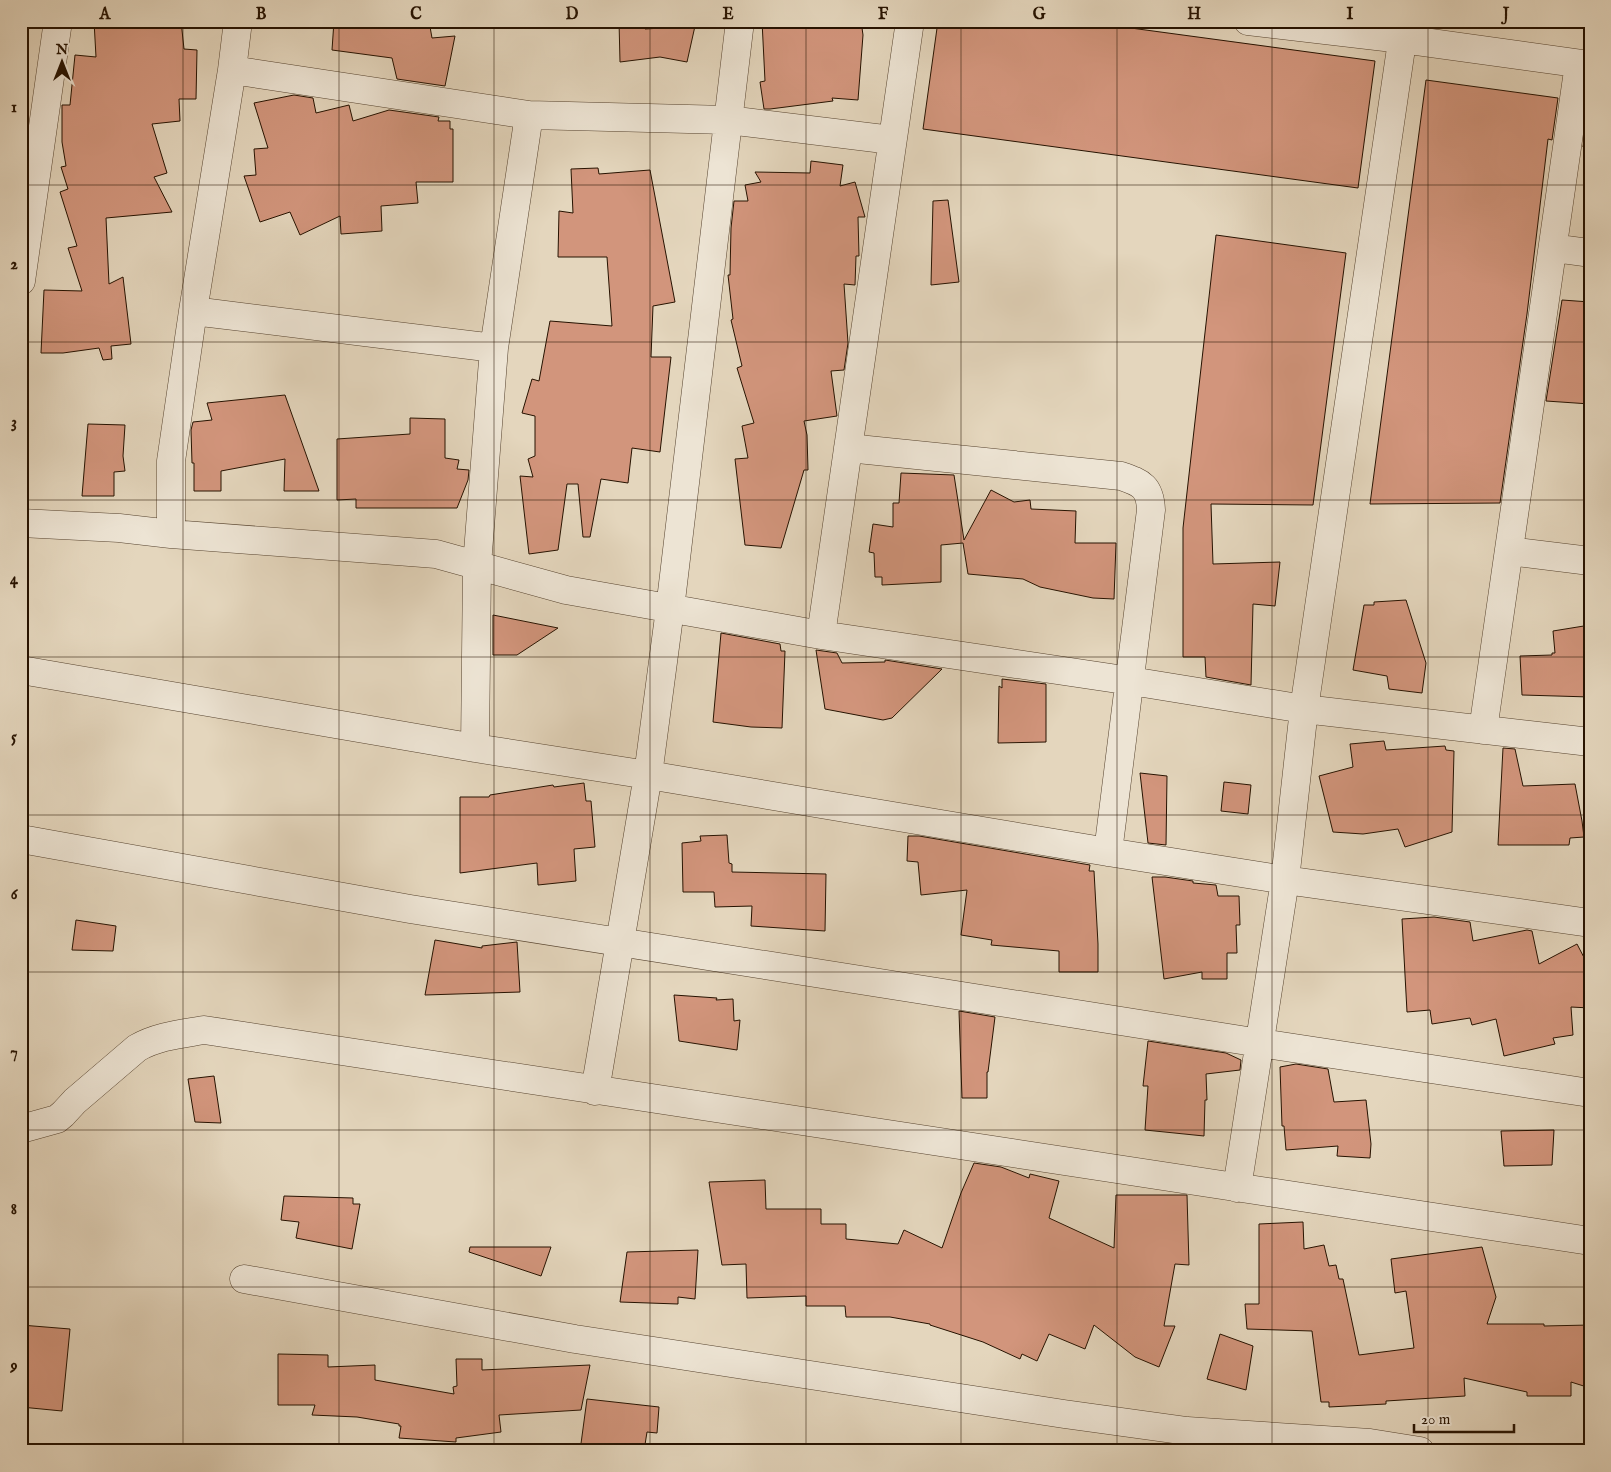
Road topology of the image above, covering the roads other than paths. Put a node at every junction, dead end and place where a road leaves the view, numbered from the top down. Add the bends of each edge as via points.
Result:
1 (58, 21) edge
2 (238, 21) edge
3 (740, 21) edge
4 (910, 21) edge
5 (1248, 21) edge
6 (1404, 30) edge
7 (1584, 64) edge
8 (232, 70) junction
9 (529, 115) junction
10 (728, 120) junction
11 (892, 140) junction
12 (1553, 248) junction
13 (1590, 253) edge
14 (21, 281) edge
15 (193, 311) junction
16 (494, 348) junction
17 (848, 448) junction
18 (21, 523) edge
19 (171, 534) junction
20 (1509, 551) junction
21 (1590, 561) edge
22 (477, 565) junction
23 (670, 609) junction
24 (821, 634) junction
25 (21, 670) edge
26 (1131, 681) junction
27 (1304, 709) junction
28 (1482, 730) junction
29 (1590, 742) edge
30 (475, 748) junction
31 (648, 775) junction
32 (21, 839) edge
33 (1108, 852) junction
34 (1285, 880) junction
35 (1590, 923) edge
36 (620, 941) junction
37 (1260, 1043) junction
38 (595, 1091) junction
39 (1590, 1093) edge
40 (21, 1129) edge
41 (1238, 1188) junction
42 (1590, 1241) edge
43 (244, 1279) dead end
44 (1420, 1451) edge

1 - 14 street
2 - 8 street
3 - 10 street
4 - 11 street
5 - 6 street
6 - 7 street
6 - 27 street
7 - 12 street
8 - 9 street
8 - 15 street
9 - 10 street
9 - 16 street
10 - 11 street
10 - 23 street
11 - 17 street
12 - 13 street
12 - 20 street
15 - 16 street
15 - 19 street via 171,460
16 - 22 street
17 - 24 street
17 - 26 street via 1121,476 1143,486 1150,497 1151,510
18 - 19 street
19 - 22 street via 436,554
20 - 21 street
20 - 28 street
22 - 23 street via 566,590
22 - 30 street
23 - 24 street
23 - 31 street
24 - 26 street
25 - 30 street
26 - 27 street
26 - 33 street
27 - 28 street
27 - 34 street
28 - 29 street
30 - 31 street
31 - 33 street
31 - 36 street
32 - 36 street via 401,907
33 - 34 street
34 - 35 street
34 - 37 street
36 - 37 street
36 - 38 street
37 - 39 street
37 - 41 street
38 - 40 street via 204,1030 146,1043 63,1114
38 - 41 street
41 - 42 street
43 - 44 street via 575,1339 1064,1414 1187,1431 1370,1443

